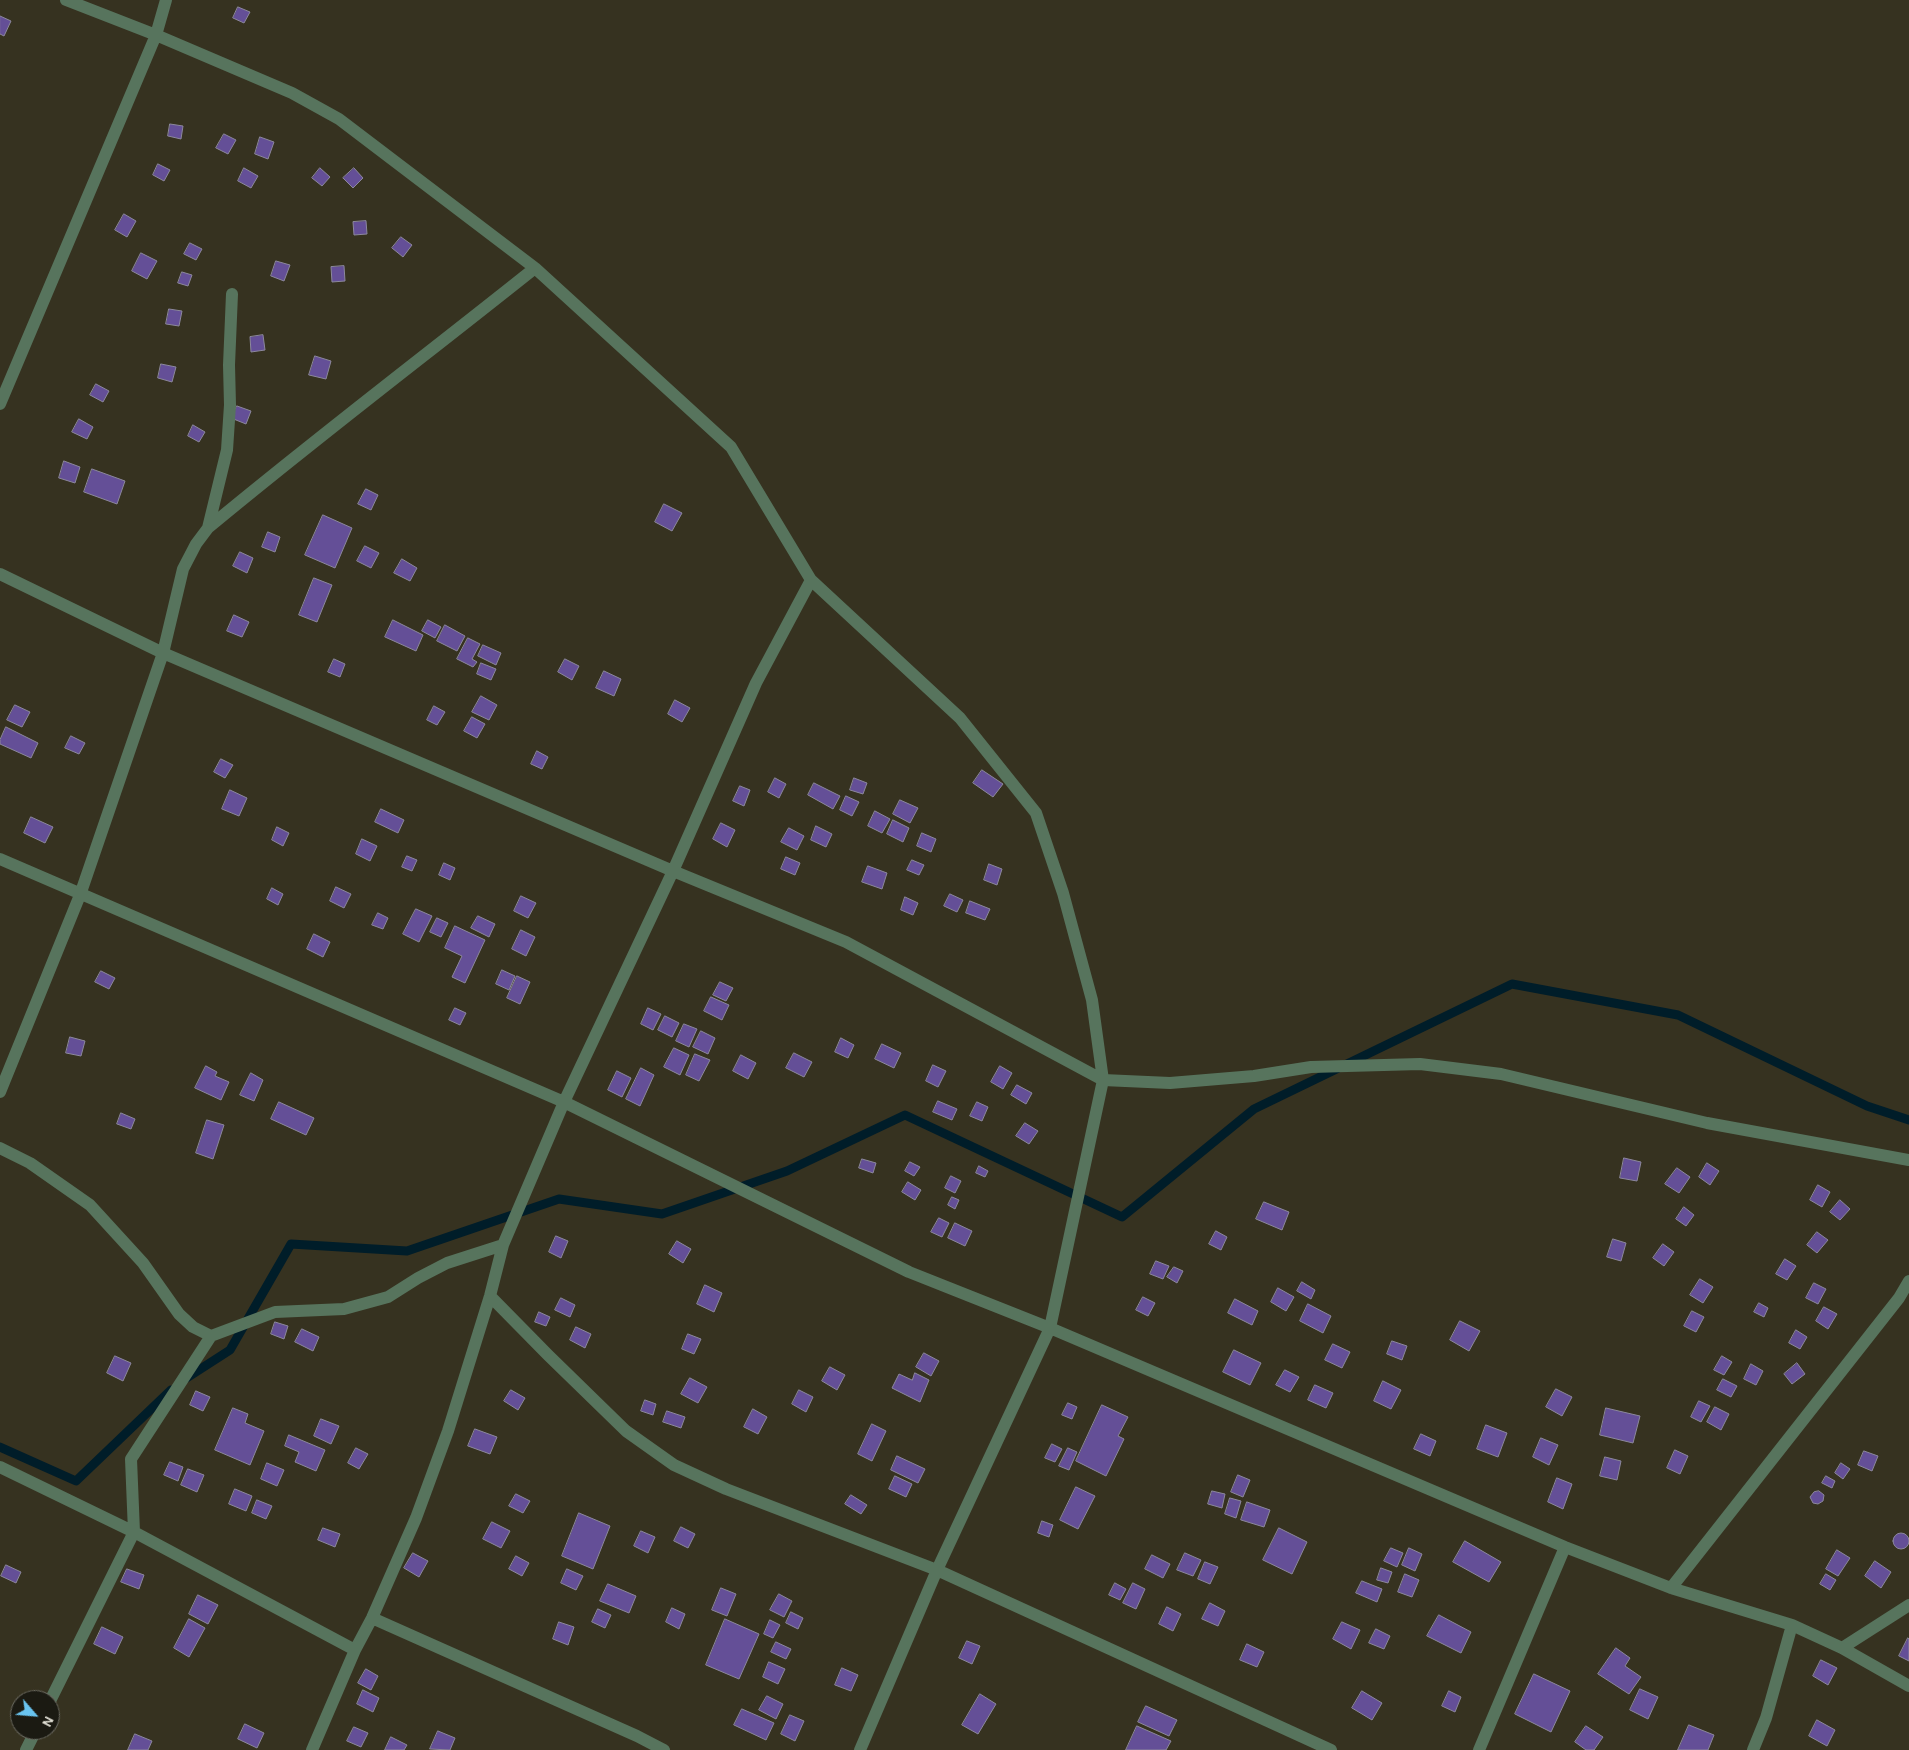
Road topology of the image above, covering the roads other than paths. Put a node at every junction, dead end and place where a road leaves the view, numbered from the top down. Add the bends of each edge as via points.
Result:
1 (66, 0) edge
2 (166, 0) edge
3 (156, 35) junction
4 (535, 268) junction
5 (232, 294) dead end
6 (0, 404) edge
7 (208, 528) junction
8 (0, 574) edge
9 (810, 580) junction
10 (163, 653) junction
11 (0, 859) edge
12 (672, 871) junction
13 (80, 895) junction
14 (1103, 1080) junction
15 (0, 1092) edge
16 (564, 1102) junction
17 (0, 1148) edge
18 (1909, 1160) edge
19 (503, 1245) junction
20 (1909, 1281) edge
21 (490, 1296) junction
22 (1050, 1328) junction
23 (212, 1336) junction
24 (0, 1467) edge
25 (134, 1532) junction
26 (1565, 1547) junction
27 (937, 1570) junction
28 (1671, 1588) junction
29 (1909, 1605) edge
30 (372, 1618) junction
31 (1792, 1625) junction
32 (1842, 1648) junction
33 (355, 1650) junction
34 (1909, 1686) edge
35 (55, 1690) edge
36 (312, 1750) edge
37 (664, 1750) edge
38 (860, 1750) edge
39 (1331, 1750) edge
40 (1479, 1750) edge
41 (1753, 1750) edge

1 - 3 street
2 - 3 street
3 - 4 street via 292,93 339,119
3 - 6 street
4 - 7 street via 294,456
4 - 9 street via 731,446
5 - 7 street via 227,450
7 - 10 street via 183,569
8 - 10 street
9 - 12 street via 756,683
9 - 14 street via 960,718 1036,813 1063,894 1092,1000
10 - 12 street
10 - 13 street
11 - 13 street
12 - 14 street via 846,942
12 - 16 street
13 - 15 street
13 - 16 street
14 - 18 street via 1170,1083 1254,1076 1311,1067 1420,1064 1501,1074 1707,1124
14 - 22 street
16 - 19 street
16 - 22 street via 909,1272
17 - 23 street via 30,1163 90,1205 143,1263 179,1314 193,1327
19 - 21 street
19 - 23 street via 447,1263 388,1297 344,1309 274,1312
20 - 28 street via 1899,1298
21 - 27 street via 626,1430 674,1465 726,1489
21 - 30 street via 448,1432 416,1518
22 - 26 street
22 - 27 street
23 - 25 street via 131,1459
24 - 25 street
25 - 33 street
25 - 35 street
26 - 28 street
26 - 40 street
27 - 38 street
27 - 39 street
28 - 31 street
29 - 32 street
30 - 33 street
30 - 37 street
31 - 32 street
31 - 41 street via 1766,1718
32 - 34 street
33 - 36 street

